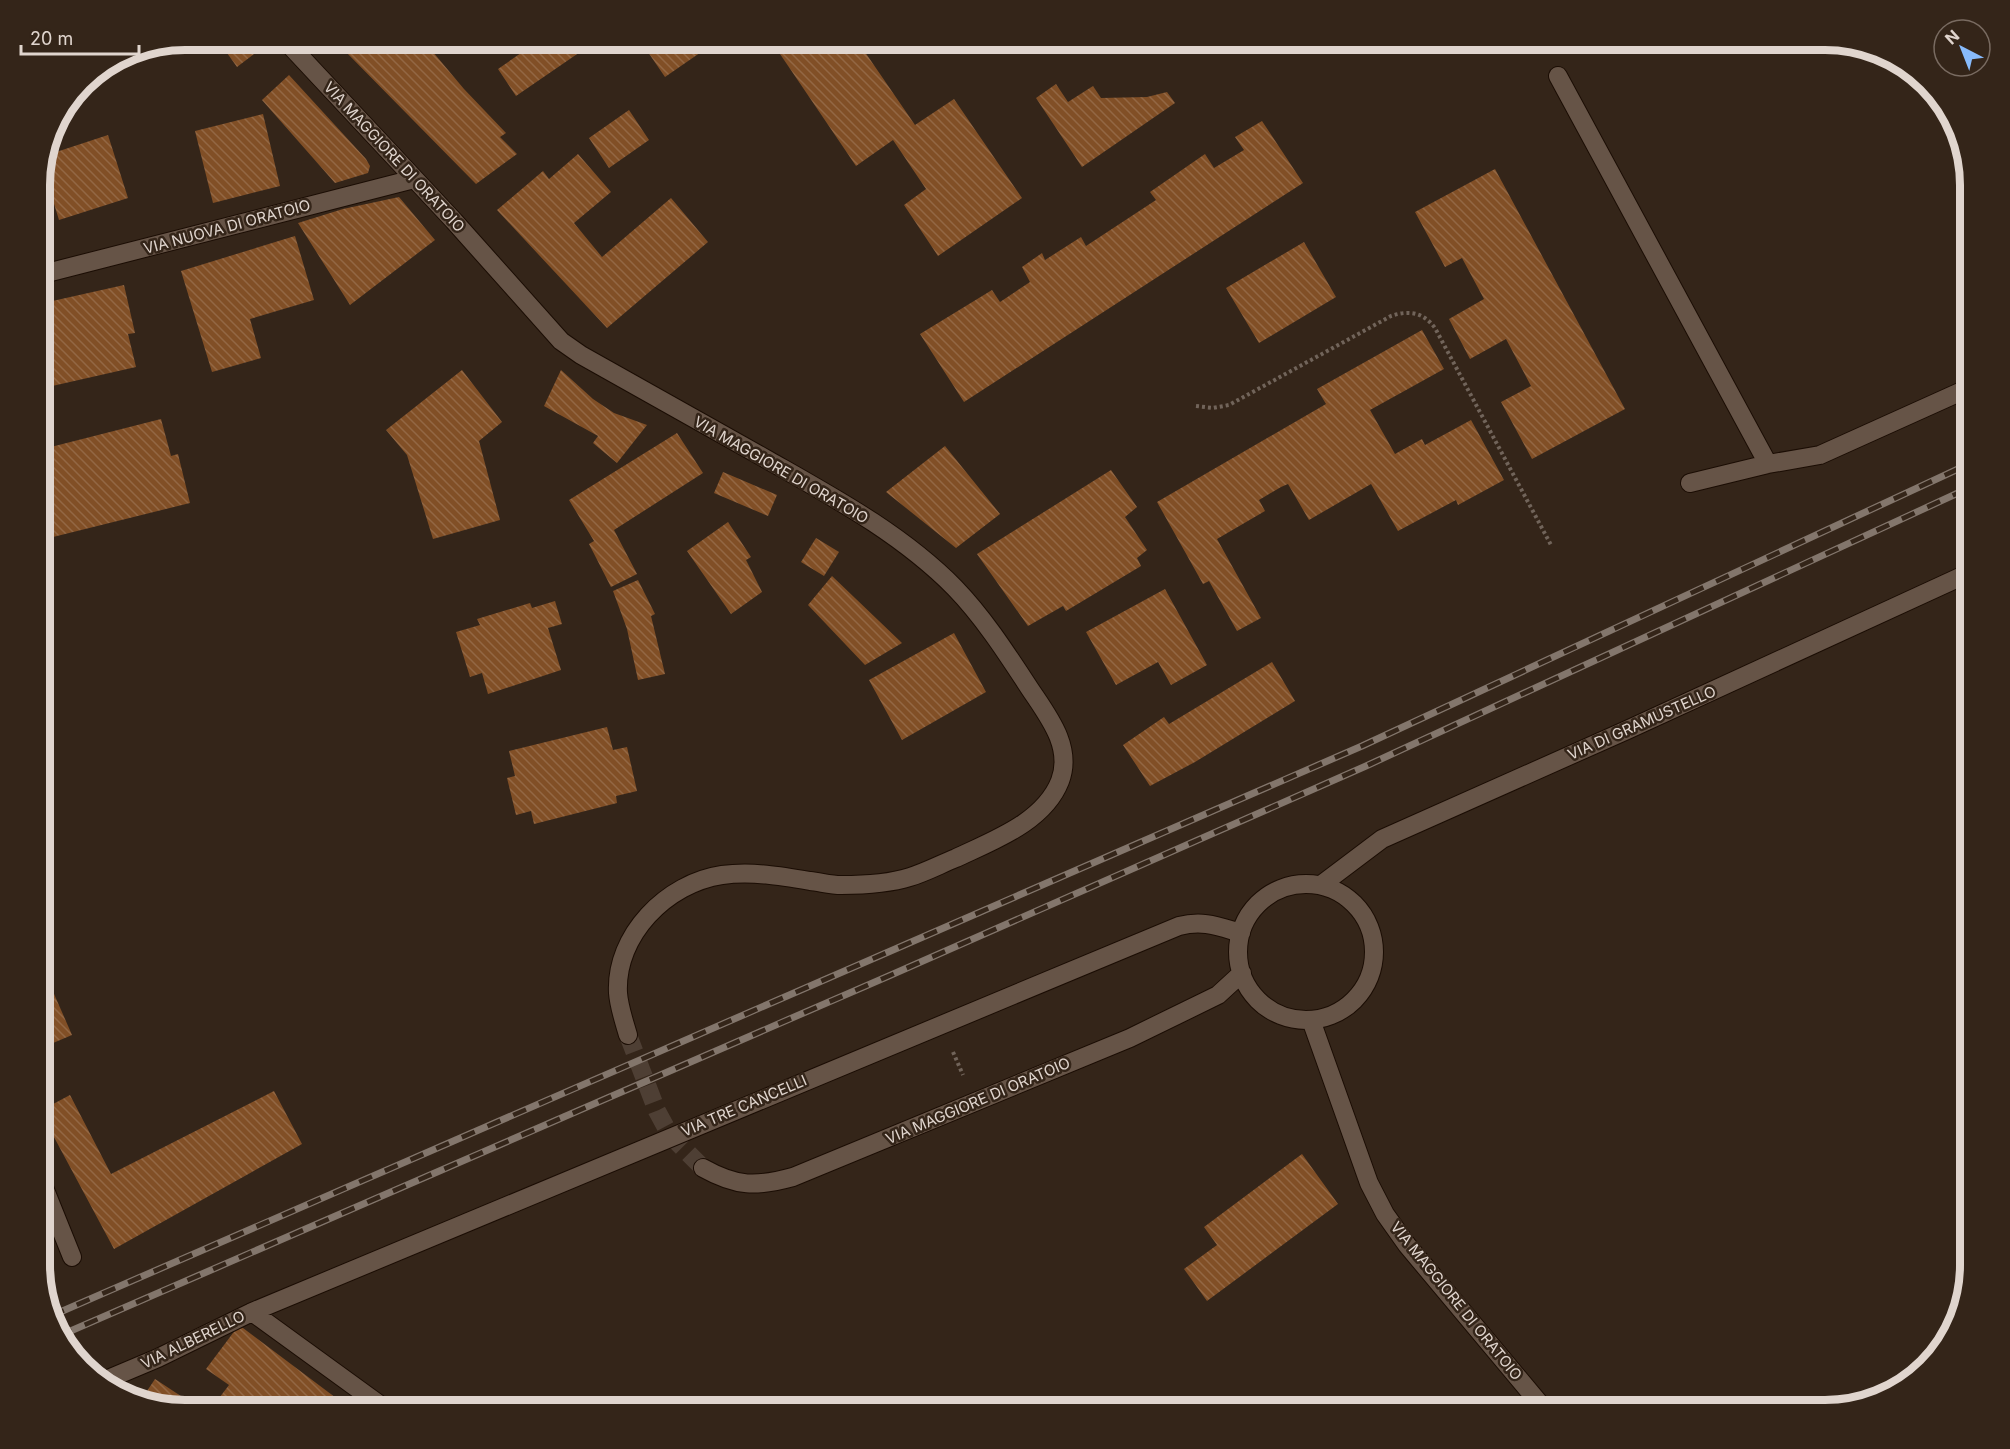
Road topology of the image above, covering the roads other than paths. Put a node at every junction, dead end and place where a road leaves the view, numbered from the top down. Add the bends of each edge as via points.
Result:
1 (294, 50) edge
2 (1558, 76) dead end
3 (414, 179) junction
4 (50, 272) edge
5 (1960, 392) edge
6 (1768, 465) junction
7 (1690, 483) dead end
8 (1960, 577) edge
9 (1321, 885) junction
10 (1240, 933) junction
11 (1242, 973) junction
12 (1311, 1020) junction
13 (628, 1035) tunnel mouth
14 (703, 1168) tunnel mouth
15 (50, 1202) edge
16 (72, 1257) dead end
17 (252, 1312) junction
18 (110, 1378) edge
19 (373, 1400) edge
20 (1537, 1400) edge

1 - 3 street, VIA MAGGIORE DI ORATOIO
2 - 6 street
3 - 4 street, VIA NUOVA DI ORATOIO
3 - 13 street, VIA MAGGIORE DI ORATOIO via 561,341 854,509 938,572 996,638 1050,719 1064,751 1065,764 1057,788 1032,817 990,842 909,878 838,885 765,874 732,874 705,879 672,894 641,924 622,963 618,994
5 - 6 street via 1820,455
6 - 7 street
8 - 9 street, VIA DI GRAMUSTELLO via 1382,839
9 - 10 street via 1300,884 1263,899 1249,914
9 - 12 street via 1356,905 1368,923 1374,944 1373,966 1351,1003
10 - 11 street
10 - 17 street, VIA TRE CANCELLI via 1206,922 1179,926
11 - 12 street via 1258,1001 1274,1012
11 - 14 street, VIA MAGGIORE DI ORATOIO via 1218,995 1130,1038 793,1177 751,1184 730,1182
12 - 20 street, VIA MAGGIORE DI ORATOIO via 1369,1183 1385,1214
15 - 16 street
17 - 18 street, VIA ALBERELLO
17 - 19 street

